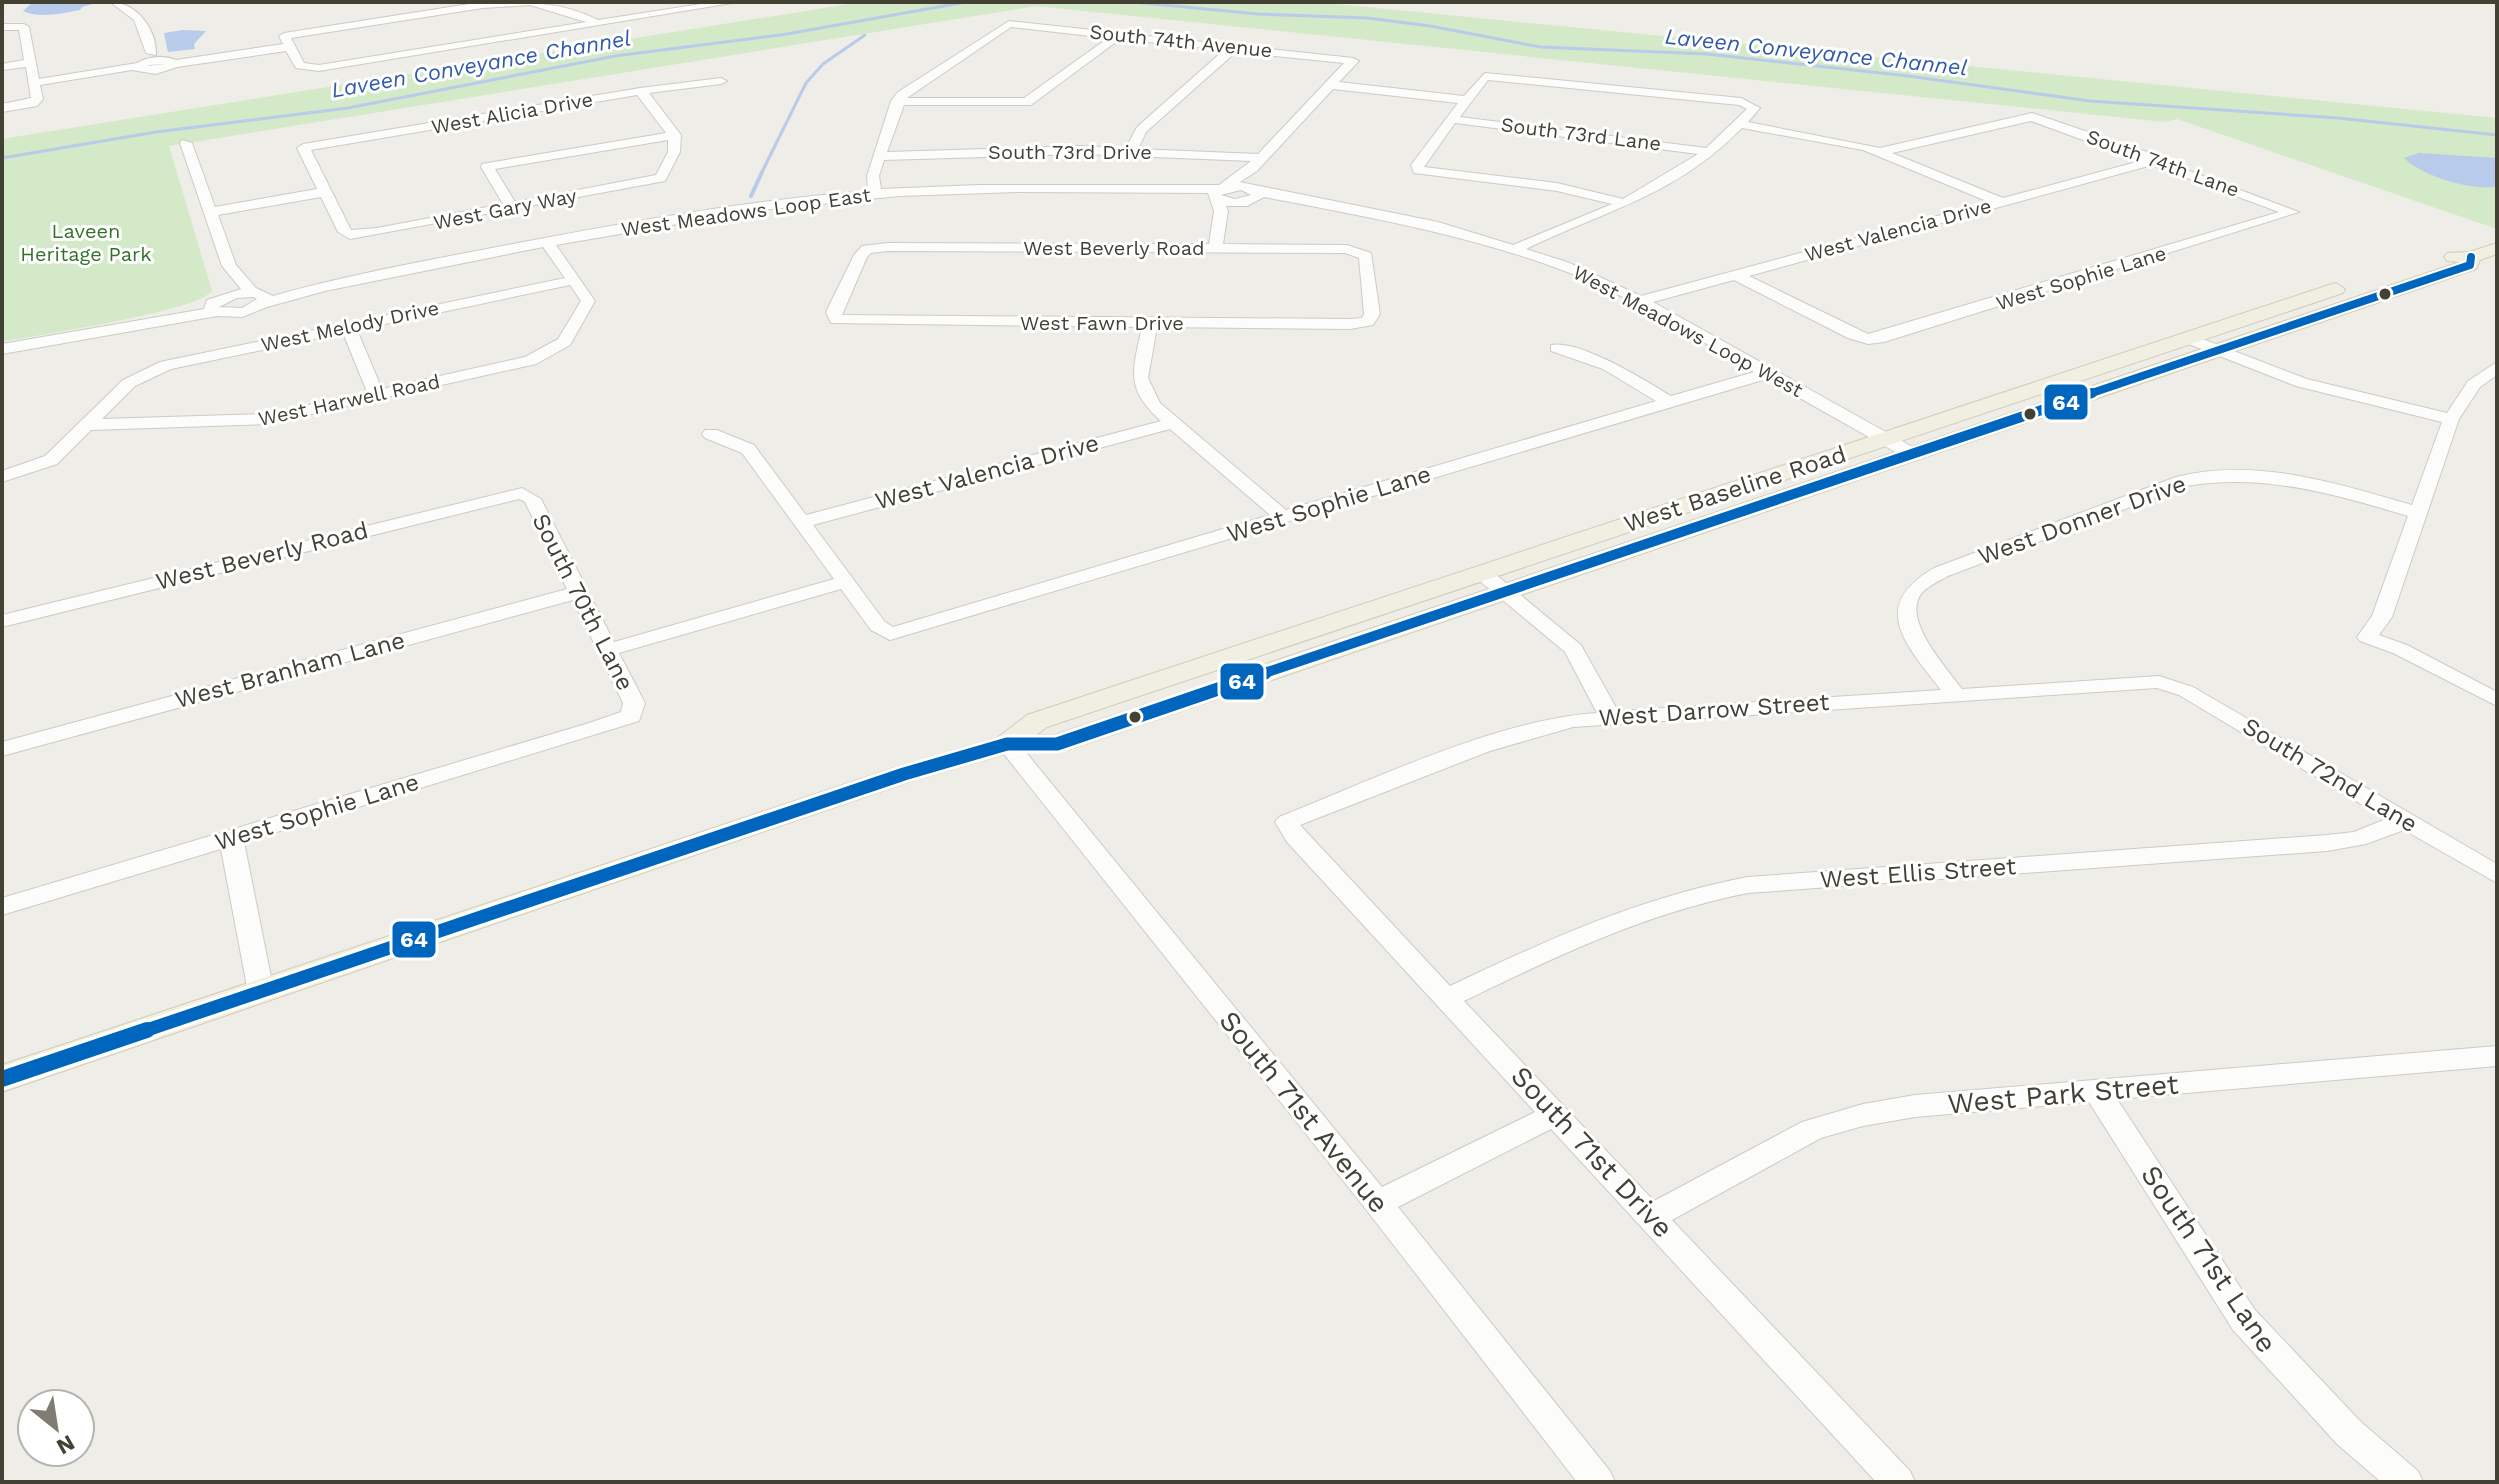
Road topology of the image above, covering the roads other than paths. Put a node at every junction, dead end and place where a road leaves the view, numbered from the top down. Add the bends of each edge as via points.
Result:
1 (115, 2) edge
2 (733, 2) edge
3 (535, 3) edge
4 (597, 24) junction
5 (2, 27) edge
6 (1120, 34) junction
7 (1236, 46) junction
8 (288, 47) junction
9 (152, 53) junction
10 (171, 62) junction
11 (30, 63) junction
12 (2, 67) edge
13 (142, 67) junction
14 (721, 81) dead end
15 (34, 83) junction
16 (1332, 85) junction
17 (640, 91) junction
18 (1466, 100) junction
19 (897, 101) junction
20 (2, 108) edge
21 (1450, 119) junction
22 (1740, 124) junction
23 (675, 135) junction
24 (186, 143) dead end
25 (1131, 151) junction
26 (1711, 152) junction
27 (1879, 152) junction
28 (879, 156) junction
29 (1262, 158) junction
30 (2157, 160) junction
31 (1252, 168) junction
32 (324, 192) junction
33 (1218, 193) junction
34 (875, 194) junction
35 (1252, 195) junction
36 (2002, 202) junction
37 (1624, 203) junction
38 (512, 207) junction
39 (209, 212) junction
40 (2292, 212) joint
41 (1220, 223) junction
42 (431, 233) junction
43 (547, 242) junction
44 (2497, 248) edge
45 (1215, 249) junction
46 (1516, 249) junction
47 (2471, 257) junction
48 (446, 261) junction
49 (2422, 261) dead end
50 (229, 266) junction
51 (2497, 266) edge
52 (1734, 274) junction
53 (575, 280) junction
54 (2349, 285) dead end
55 (257, 296) junction
56 (1640, 301) junction
57 (215, 305) junction
58 (836, 320) joint
59 (1368, 322) joint
60 (1150, 323) junction
61 (348, 327) junction
62 (2187, 338) junction
63 (1557, 348) dead end
64 (2, 349) edge
65 (2216, 351) junction
66 (2497, 367) edge
67 (1768, 373) junction
68 (377, 395) junction
69 (1669, 402) junction
70 (2451, 419) junction
71 (1172, 423) junction
72 (88, 425) junction
73 (711, 434) dead end
74 (1885, 439) junction
75 (1912, 454) junction
76 (2, 477) edge
77 (522, 493) joint
78 (2418, 513) junction
79 (1284, 518) junction
80 (802, 522) junction
81 (1482, 573) junction
82 (846, 582) junction
83 (579, 592) junction
84 (1505, 592) junction
85 (2, 621) edge
86 (608, 650) junction
87 (2159, 682) joint
88 (1955, 694) junction
89 (2497, 700) edge
90 (631, 716) joint
91 (1610, 716) junction
92 (1007, 744) junction
93 (2, 749) edge
94 (2406, 820) junction
95 (1287, 822) joint
96 (231, 838) junction
97 (2497, 875) edge
98 (2, 907) edge
99 (261, 992) junction
100 (1447, 998) junction
101 (2497, 1056) edge
102 (2, 1079) edge
103 (2097, 1091) junction
104 (1555, 1114) junction
105 (1378, 1203) junction
106 (1652, 1217) junction
107 (1598, 1482) edge
108 (1898, 1482) edge
109 (2406, 1482) edge

1 - 9 street via 139,18
2 - 4 street
3 - 4 street
3 - 8 street via 483,5 286,34
4 - 8 street via 319,68 300,66
5 - 11 street via 24,27
6 - 7 street, South 74th Avenue
6 - 19 street via 1027,102
6 - 19 street, South 74th Avenue via 1009,24 928,74
7 - 16 street, South 74th Avenue via 1353,61
7 - 25 street via 1141,130
8 - 10 street
9 - 10 street
9 - 13 street
10 - 13 street
11 - 12 street
11 - 15 street
13 - 15 street
14 - 17 street, West Alicia Drive
15 - 20 street via 33,103
16 - 18 street
16 - 29 street
17 - 23 street
17 - 32 street, West Alicia Drive via 303,148
18 - 21 street
18 - 22 street via 1485,76 1752,104
19 - 28 street
21 - 26 street, South 73rd Lane
21 - 37 street via 1417,165 1419,170 1557,187
22 - 26 street
22 - 27 street
23 - 38 street, West Gary Way via 673,159 660,178
23 - 38 street via 487,167
24 - 39 street
25 - 28 street, South 73rd Drive
25 - 29 street, South 73rd Drive
26 - 37 street
27 - 30 street, South 74th Lane via 2032,117
27 - 36 street
28 - 34 street
29 - 31 street
30 - 36 street, West Valencia Drive
30 - 40 street, South 74th Lane
31 - 33 street
31 - 35 street
32 - 39 street
32 - 42 street, West Gary Way via 350,235
33 - 34 street, West Meadows Loop East via 1036,187
33 - 35 street, West Meadows Loop West
33 - 41 street
34 - 43 street, West Meadows Loop East via 696,215
35 - 41 street
35 - 46 street, West Meadows Loop West via 1412,220
36 - 52 street, West Valencia Drive
37 - 46 street
38 - 42 street, West Gary Way
39 - 50 street
40 - 52 street, West Sophie Lane via 1868,339
41 - 45 street
42 - 48 street
43 - 48 street, West Meadows Loop East
43 - 53 street
44 - 47 main road, West Baseline Road
45 - 58 street, West Beverly Road via 867,249 834,312
45 - 59 street, West Beverly Road via 1361,252 1366,256 1372,314
46 - 56 street, West Meadows Loop West
47 - 49 main road, West Baseline Road
47 - 51 main road
47 - 65 main road, West Baseline Road via 2470,265
48 - 55 street, West Meadows Loop East
50 - 55 street
50 - 57 street via 226,291
52 - 56 street, West Valencia Drive
53 - 61 street, West Melody Drive
53 - 68 street, West Harwell Road via 588,301 557,348 530,361
54 - 62 main road, West Baseline Road
55 - 57 street via 239,312
56 - 67 street, West Meadows Loop West
57 - 64 street
58 - 60 street, West Fawn Drive
59 - 60 street, West Fawn Drive
60 - 71 street via 1140,378 1153,405
61 - 68 street
61 - 72 street, West Melody Drive via 166,365 129,383
62 - 65 street
62 - 74 main road, West Baseline Road
63 - 69 street via 1609,366
65 - 70 street via 2302,383
65 - 75 main road, West Baseline Road
66 - 70 street via 2474,384
67 - 69 street, West Sophie Lane
67 - 74 street, West Meadows Loop West
68 - 72 street, West Harwell Road via 267,419
69 - 79 street, West Sophie Lane
70 - 78 street
71 - 79 street
71 - 80 street, West Valencia Drive
72 - 76 street, West Melody Drive via 64,450 35,467
73 - 80 street via 748,449
74 - 75 street, West Meadows Loop West
74 - 81 main road, West Baseline Road
75 - 84 main road, West Baseline Road
77 - 83 street, South 70th Lane via 532,499
77 - 85 street, West Beverly Road
78 - 88 street, West Donner Drive via 2282,478 2211,475 2173,484 1941,572 1913,593 1907,611 1917,640
78 - 89 street via 2382,617 2367,637
79 - 82 street, West Sophie Lane via 890,634
80 - 82 street
81 - 84 street
81 - 92 main road, West Baseline Road via 1037,721
82 - 86 street
83 - 86 street, South 70th Lane
83 - 93 street, West Branham Lane
84 - 91 street via 1574,649
84 - 92 main road, West Baseline Road via 1057,744
86 - 90 street, South 70th Lane via 634,703
87 - 88 street, West Darrow Street
87 - 94 street, South 72nd Lane via 2217,708
88 - 91 street, West Darrow Street
90 - 96 street, West Sophie Lane
91 - 95 street, West Darrow Street via 1515,734
92 - 99 main road, West Baseline Road via 904,774
92 - 105 street, South 71st Avenue
94 - 97 street, South 72nd Lane
94 - 100 street, West Ellis Street via 2358,839 2327,843 1710,891 1618,918
95 - 100 street, South 71st Drive via 1295,837
96 - 98 street, West Sophie Lane
96 - 99 street
99 - 102 main road, West Baseline Road
100 - 104 street, South 71st Drive
101 - 103 street, West Park Street
103 - 106 street, West Park Street via 1863,1115 1812,1130
103 - 109 street, South 71st Lane via 2244,1320 2349,1433
104 - 105 street
104 - 106 street, South 71st Drive
105 - 107 street, South 71st Avenue
106 - 108 street, South 71st Drive

